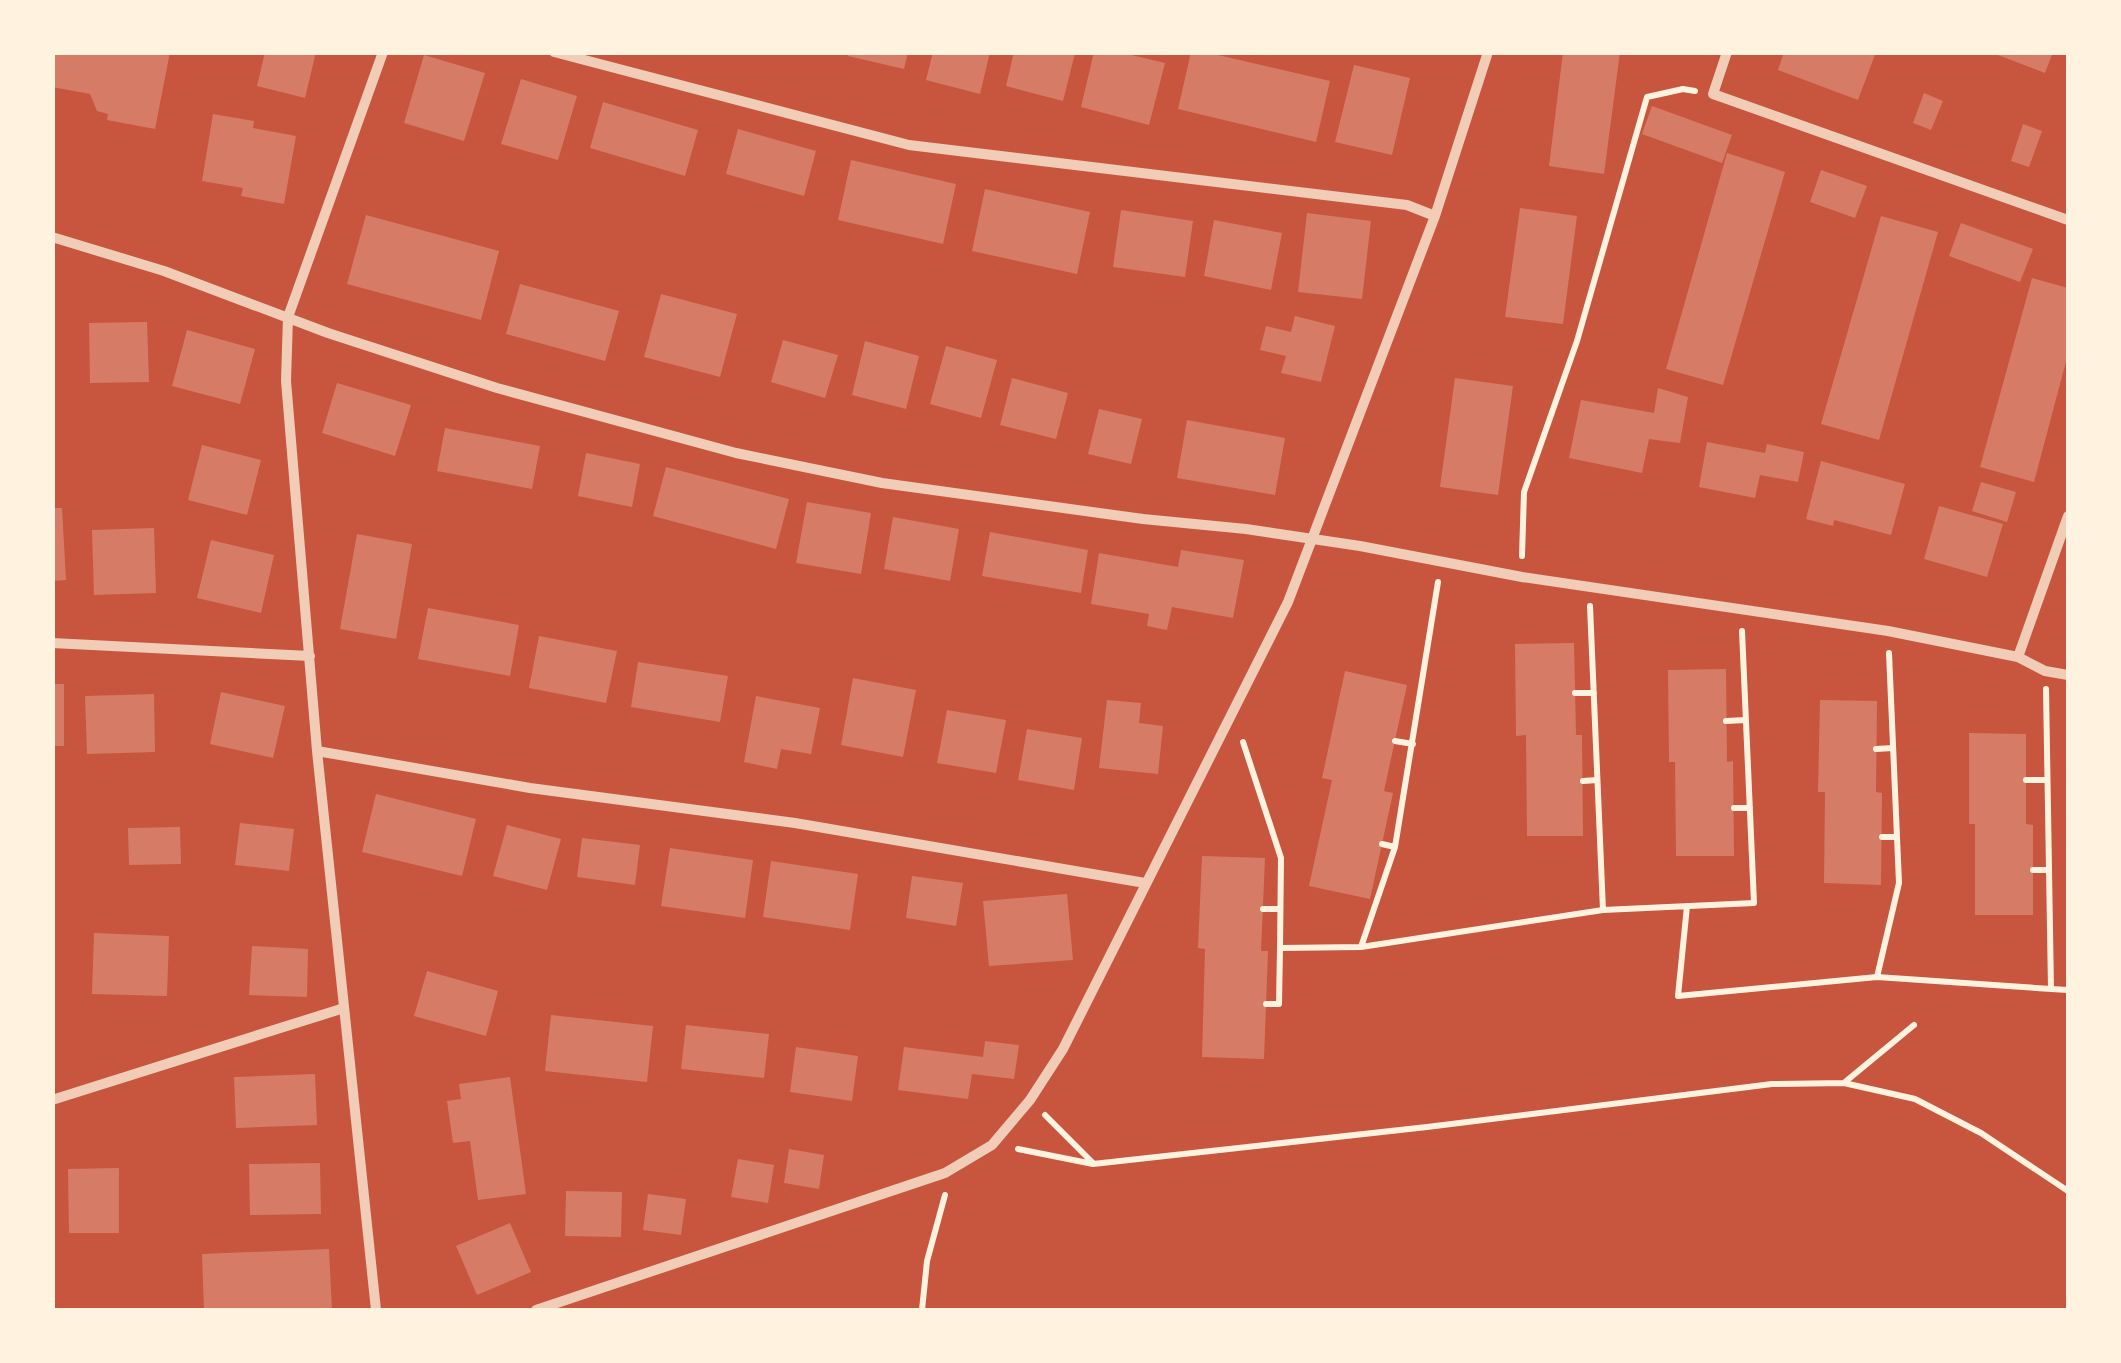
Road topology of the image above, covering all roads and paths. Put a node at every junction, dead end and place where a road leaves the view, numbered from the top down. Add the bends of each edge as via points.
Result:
1 (384, 52) edge
2 (554, 52) edge
3 (1488, 52) edge
4 (1727, 52) edge
5 (1714, 94) junction
6 (1435, 216) junction
7 (2068, 220) edge
8 (52, 237) edge
9 (288, 317) junction
10 (2068, 516) edge
11 (1311, 540) junction
12 (1442, 561) junction
13 (1522, 578) junction
14 (1589, 587) junction
15 (1741, 609) junction
16 (1888, 632) junction
17 (52, 643) edge
18 (310, 656) junction
19 (2018, 657) junction
20 (2045, 671) junction
21 (2068, 675) edge
22 (1575, 693) dead end
23 (1594, 693) junction
24 (1233, 712) junction
25 (1746, 720) junction
26 (1726, 721) dead end
27 (1395, 741) dead end
28 (1412, 744) junction
29 (1893, 748) junction
30 (1876, 749) dead end
31 (317, 751) junction
32 (1597, 780) junction
33 (2026, 780) dead end
34 (2047, 780) junction
35 (1583, 781) dead end
36 (1734, 808) dead end
37 (1750, 808) junction
38 (1897, 836) junction
39 (1882, 837) dead end
40 (1382, 844) dead end
41 (1396, 847) junction
42 (2033, 870) dead end
43 (2048, 870) junction
44 (1145, 883) junction
45 (1687, 906) junction
46 (1262, 908) dead end
47 (1280, 909) junction
48 (1603, 910) junction
49 (1361, 946) junction
50 (1280, 948) junction
51 (1877, 977) junction
52 (2051, 988) junction
53 (2068, 990) edge
54 (1266, 1004) dead end
55 (344, 1008) junction
56 (1914, 1025) dead end
57 (1844, 1082) junction
58 (52, 1100) edge
59 (1030, 1100) junction
60 (992, 1145) junction
61 (1093, 1164) junction
62 (945, 1173) junction
63 (2068, 1191) edge
64 (376, 1310) edge
65 (536, 1310) edge
66 (922, 1310) edge

1 - 9 street
2 - 6 street via 909,145 1407,205
3 - 6 street
4 - 5 street
5 - 7 street
5 - 13 path via 1684,88 1647,97 1577,340 1524,492
6 - 11 street
8 - 9 street
9 - 11 street via 496,388 736,453 882,483
9 - 18 street via 286,381
10 - 19 street
11 - 12 street
11 - 24 street
12 - 13 street
12 - 28 path
13 - 14 street
14 - 15 street
14 - 23 path
15 - 16 street
15 - 25 path
16 - 19 street
16 - 29 path
17 - 18 street
18 - 31 street
19 - 20 street
20 - 21 street
20 - 34 path
22 - 23 path
23 - 32 path
24 - 44 street
24 - 47 path via 1281,858
25 - 26 path
25 - 37 path
27 - 28 path
28 - 41 path
29 - 30 path
29 - 38 path
31 - 44 street
31 - 55 street
32 - 35 path
32 - 48 path
33 - 34 path
34 - 43 path
36 - 37 path
37 - 45 path via 1754,903
38 - 39 path
38 - 51 path via 1899,882
40 - 41 path
41 - 49 path
42 - 43 path
43 - 52 path
44 - 59 street
45 - 48 path
45 - 51 path via 1678,996
46 - 47 path
47 - 50 path
48 - 49 path
49 - 50 path
50 - 54 path via 1279,1004
51 - 52 path
52 - 53 path
55 - 58 street
55 - 64 street
56 - 57 path
57 - 61 path via 1772,1084
57 - 63 path via 1915,1100 1982,1133
59 - 60 street
59 - 61 path
60 - 61 path
60 - 62 street
62 - 65 street
62 - 66 path

